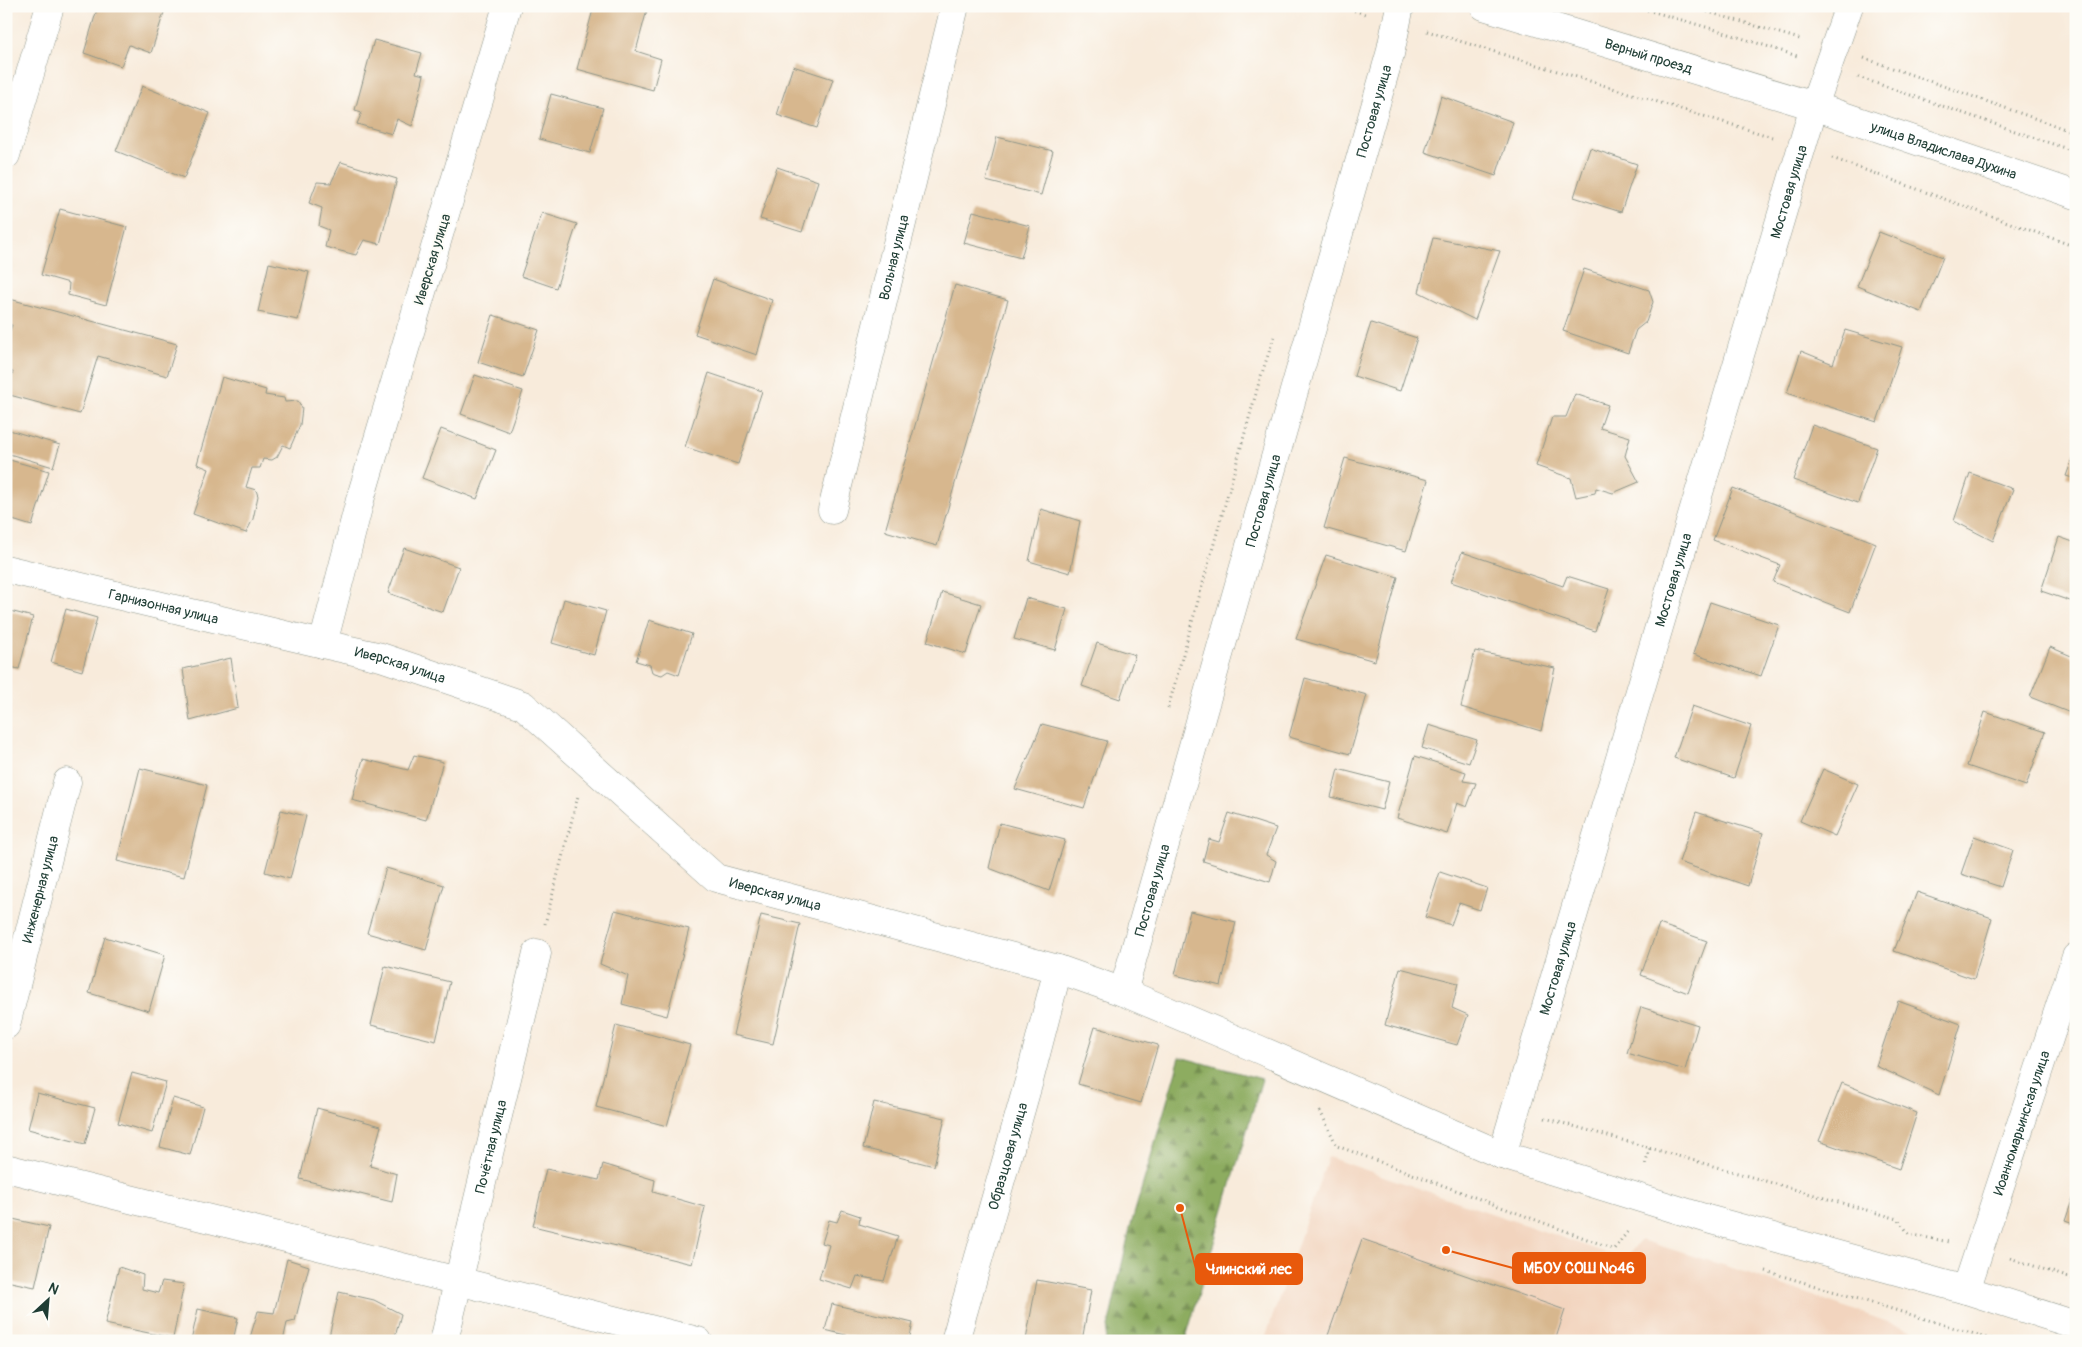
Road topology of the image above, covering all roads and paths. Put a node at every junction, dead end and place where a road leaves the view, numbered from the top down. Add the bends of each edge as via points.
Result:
1 (50, 6) edge
2 (507, 6) edge
3 (955, 6) edge
4 (1340, 6) edge
5 (1484, 6) edge
6 (1688, 6) edge
7 (1849, 6) edge
8 (1345, 7) edge
9 (1398, 15) edge
10 (1832, 49) junction
11 (1814, 106) junction
12 (2076, 133) edge
13 (1801, 148) junction
14 (6, 155) edge
15 (2076, 196) edge
16 (2076, 247) edge
17 (832, 510) dead end
18 (6, 569) edge
19 (322, 644) junction
20 (67, 782) dead end
21 (578, 794) dead end
22 (537, 953) joint
23 (2076, 957) edge
24 (1058, 969) junction
25 (1123, 992) junction
26 (6, 1025) edge
27 (1548, 1108) dead end
28 (1650, 1148) junction
29 (1502, 1154) junction
30 (6, 1168) edge
31 (1637, 1197) junction
32 (1628, 1230) dead end
33 (1980, 1247) junction
34 (457, 1280) junction
35 (2076, 1280) edge
36 (1966, 1290) junction
37 (2076, 1325) edge
38 (444, 1341) edge
39 (698, 1341) edge
40 (955, 1341) edge

1 - 14 street
2 - 19 street, Иверская улица via 360,500
3 - 17 street, Вольная улица
4 - 8 path
5 - 11 street, Верный проезд
6 - 10 path
7 - 10 street, Мостовая улица
8 - 9 path
9 - 13 path
9 - 25 street, Постовая улица via 1390,54
10 - 11 street, Мостовая улица
10 - 12 path
11 - 13 street, Мостовая улица
11 - 15 street, улица Владислава Духина
13 - 16 path
13 - 29 street, Мостовая улица
18 - 19 street, Гарнизонная улица
19 - 24 street, Иверская улица via 381,657 523,705 716,878
20 - 26 street, Инженерная улица
21 - 22 path
22 - 34 street, Почётная улица
23 - 33 street, Иоанномарьинская улица
24 - 25 street, Иверская улица
24 - 40 street, Образцовая улица
25 - 29 street, Иверская улица
27 - 28 path via 1545,1118
28 - 31 path
28 - 33 path via 1898,1219 1909,1234
29 - 31 street, Иверская улица
30 - 34 street
31 - 32 path
31 - 36 street, Иверская улица
33 - 35 path
33 - 36 street, Иоанномарьинская улица
34 - 38 street, Почётная улица
34 - 39 street
36 - 37 street, Иверская улица

